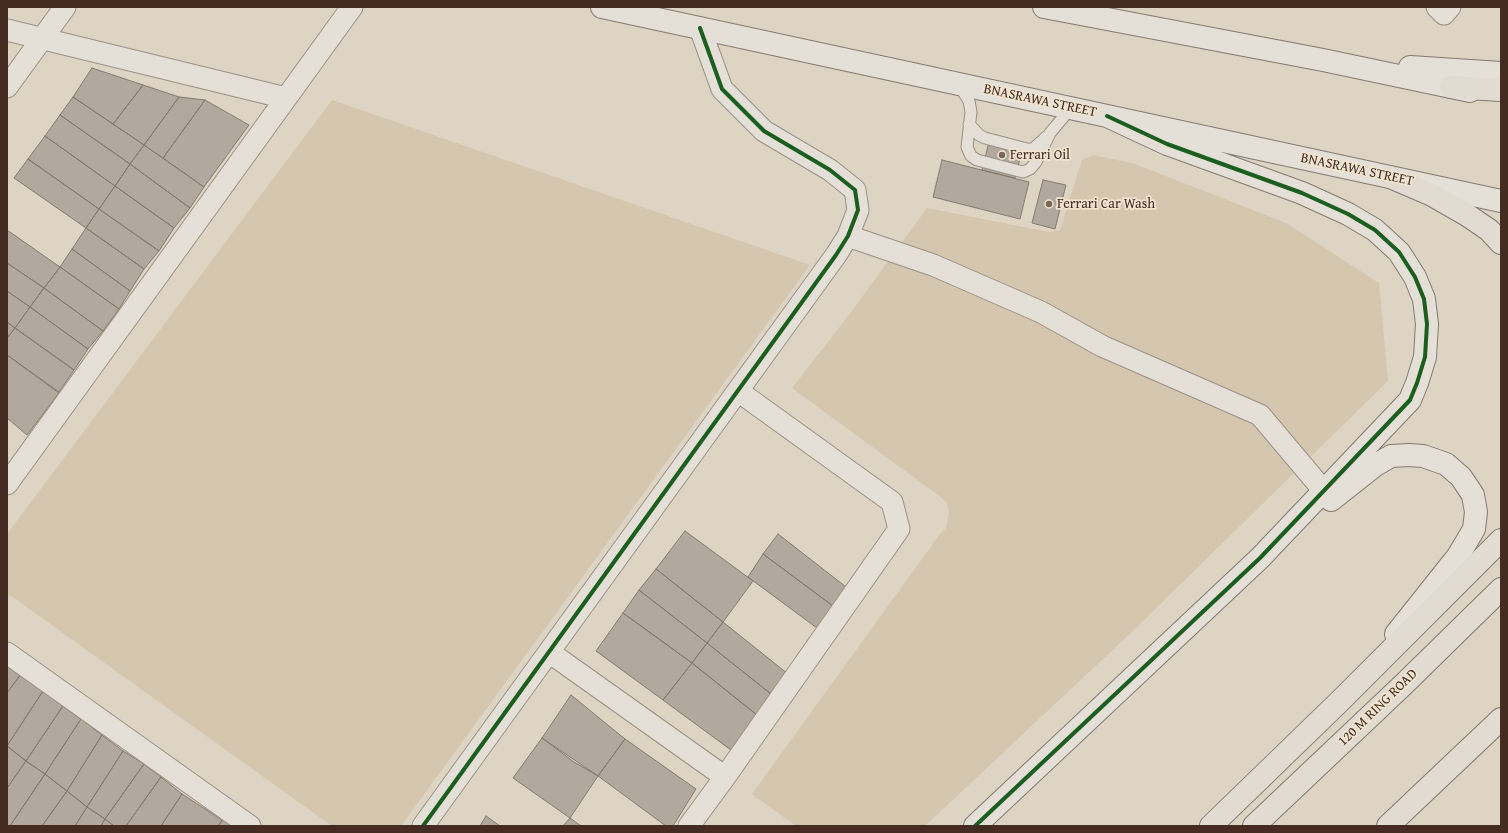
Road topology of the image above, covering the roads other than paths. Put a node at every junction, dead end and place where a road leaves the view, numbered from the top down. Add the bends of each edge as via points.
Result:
1 (65, 7) edge
2 (352, 7) edge
3 (602, 7) edge
4 (1044, 7) edge
5 (1437, 7) edge
6 (1450, 7) edge
7 (700, 28) junction
8 (7, 30) edge
9 (42, 38) junction
10 (1323, 60) junction
11 (1501, 73) edge
12 (957, 83) junction
13 (7, 87) edge
14 (1451, 87) junction
15 (1501, 90) edge
16 (1501, 97) edge
17 (286, 98) junction
18 (1071, 108) junction
19 (1107, 116) junction
20 (969, 124) junction
21 (1050, 133) junction
22 (1390, 177) junction
23 (1501, 201) edge
24 (848, 236) junction
25 (1501, 243) edge
26 (738, 391) junction
27 (7, 484) edge
28 (1324, 491) junction
29 (1501, 540) edge
30 (1260, 558) junction
31 (1501, 589) edge
32 (549, 652) junction
33 (7, 653) edge
34 (1341, 700) junction
35 (1501, 719) edge
36 (725, 777) junction
37 (250, 826) edge
38 (423, 826) edge
39 (688, 826) edge
40 (975, 826) edge
41 (1211, 826) edge
42 (1254, 826) edge
43 (1388, 826) edge

1 - 9 street
2 - 17 street
3 - 7 street, BNASRAWA STREET
4 - 10 street
5 - 6 street via 1444,14
7 - 12 street, BNASRAWA STREET
7 - 24 street via 722,89 764,132 830,170 856,190 858,210
8 - 9 street
9 - 13 street
9 - 17 street
10 - 11 street
10 - 14 street
12 - 18 street, BNASRAWA STREET
12 - 20 lane via 969,101
14 - 15 highway
14 - 16 street
17 - 27 street
18 - 19 street, BNASRAWA STREET
18 - 21 lane
19 - 22 street, BNASRAWA STREET
19 - 28 street via 1167,144 1302,193 1348,214 1375,230 1391,244 1415,277 1424,299 1427,324 1425,357 1410,400
20 - 21 lane via 985,138 1027,149 1033,149
20 - 21 lane via 967,147 971,156 977,160 1023,172 1036,162
22 - 23 street, BNASRAWA STREET
22 - 25 highway via 1432,195 1467,215 1489,230
24 - 26 street
24 - 28 street via 933,265 1040,312 1102,346 1260,415
26 - 32 street
26 - 36 street via 892,502 899,530
28 - 30 street
29 - 34 highway
30 - 34 street via 1374,466 1392,456 1423,456 1446,464 1461,477 1473,496 1476,512 1474,529 1458,556
30 - 40 street
31 - 42 highway, 120 M RING ROAD
32 - 36 street
32 - 38 street
33 - 37 street
34 - 41 highway
35 - 43 highway
36 - 39 street

